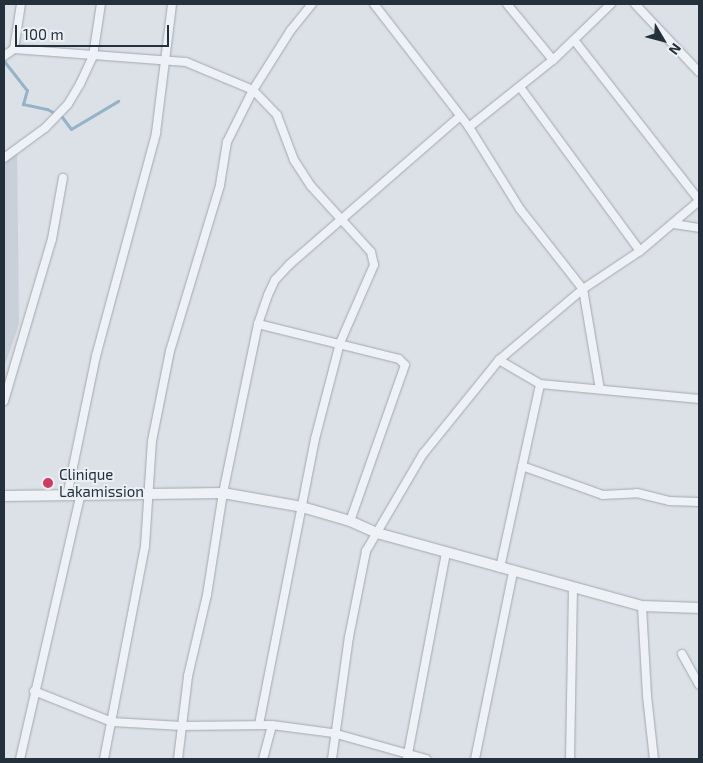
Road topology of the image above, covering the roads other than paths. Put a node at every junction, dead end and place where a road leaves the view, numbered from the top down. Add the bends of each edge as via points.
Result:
1 (21, 4) edge
2 (101, 4) edge
3 (172, 4) edge
4 (312, 4) edge
5 (374, 4) edge
6 (507, 4) edge
7 (611, 4) edge
8 (635, 4) edge
9 (574, 40) junction
10 (14, 49) junction
11 (4, 56) edge
12 (93, 56) junction
13 (164, 60) junction
14 (553, 60) junction
15 (699, 72) edge
16 (520, 87) junction
17 (253, 90) junction
18 (460, 116) junction
19 (469, 127) junction
20 (4, 158) edge
21 (63, 178) dead end
22 (699, 200) edge
23 (341, 222) junction
24 (674, 224) junction
25 (699, 228) edge
26 (640, 251) junction
27 (583, 289) junction
28 (258, 324) junction
29 (340, 343) junction
30 (499, 360) junction
31 (540, 384) junction
32 (600, 389) junction
33 (699, 399) edge
34 (4, 401) edge
35 (522, 466) junction
36 (223, 493) junction
37 (151, 494) junction
38 (4, 496) edge
39 (67, 496) junction
40 (80, 497) junction
41 (699, 502) edge
42 (302, 507) junction
43 (350, 521) junction
44 (377, 533) junction
45 (446, 553) junction
46 (500, 568) junction
47 (513, 572) junction
48 (573, 588) junction
49 (642, 606) junction
50 (699, 608) edge
51 (682, 654) dead end
52 (699, 685) edge
53 (34, 691) junction
54 (112, 722) junction
55 (259, 725) junction
56 (272, 725) junction
57 (182, 726) junction
58 (333, 733) junction
59 (407, 756) edge
60 (20, 759) edge
61 (104, 759) edge
62 (178, 759) edge
63 (263, 759) edge
64 (332, 759) edge
65 (426, 759) edge
66 (475, 759) edge
67 (570, 759) edge
68 (654, 759) edge

1 - 10 street
2 - 12 street
3 - 13 street
4 - 17 street via 291,30
5 - 18 street
6 - 14 street
7 - 9 street
8 - 15 street
9 - 14 street
9 - 22 street
10 - 11 street
10 - 12 street
12 - 13 street
12 - 20 street via 80,84 57,115
13 - 17 street via 186,62
13 - 39 street via 156,133 96,356
14 - 16 street
16 - 19 street
16 - 26 street
17 - 23 street via 276,115 294,160
17 - 37 street via 227,142 220,185 170,352 152,441
18 - 19 street
18 - 23 street
19 - 27 street via 520,209
21 - 34 street via 52,239
22 - 24 street
23 - 28 street via 275,280
23 - 29 street via 371,252 374,260
24 - 25 street
24 - 26 street
26 - 27 street
27 - 30 street
27 - 32 street
28 - 29 street
28 - 36 street
29 - 42 street
29 - 43 street via 399,360 405,365
30 - 31 street
30 - 44 street via 423,454
31 - 32 street
31 - 35 street
32 - 33 street
35 - 41 street via 603,495 637,493 669,501
35 - 46 street
36 - 37 street
36 - 42 street
36 - 57 street
37 - 40 street
37 - 54 street via 136,602
38 - 39 street
39 - 40 street
40 - 53 street
42 - 43 street
42 - 55 street
43 - 44 street
44 - 45 street
44 - 58 street via 366,551
45 - 46 street
45 - 59 street
46 - 47 street
47 - 48 street
47 - 66 street
48 - 49 street
48 - 67 street
49 - 50 street
49 - 68 street
51 - 52 street
53 - 54 street
53 - 60 street
54 - 57 street
54 - 61 street
55 - 56 street
55 - 57 street
56 - 58 street
56 - 63 street
57 - 62 street
58 - 59 street
58 - 64 street
59 - 65 street

